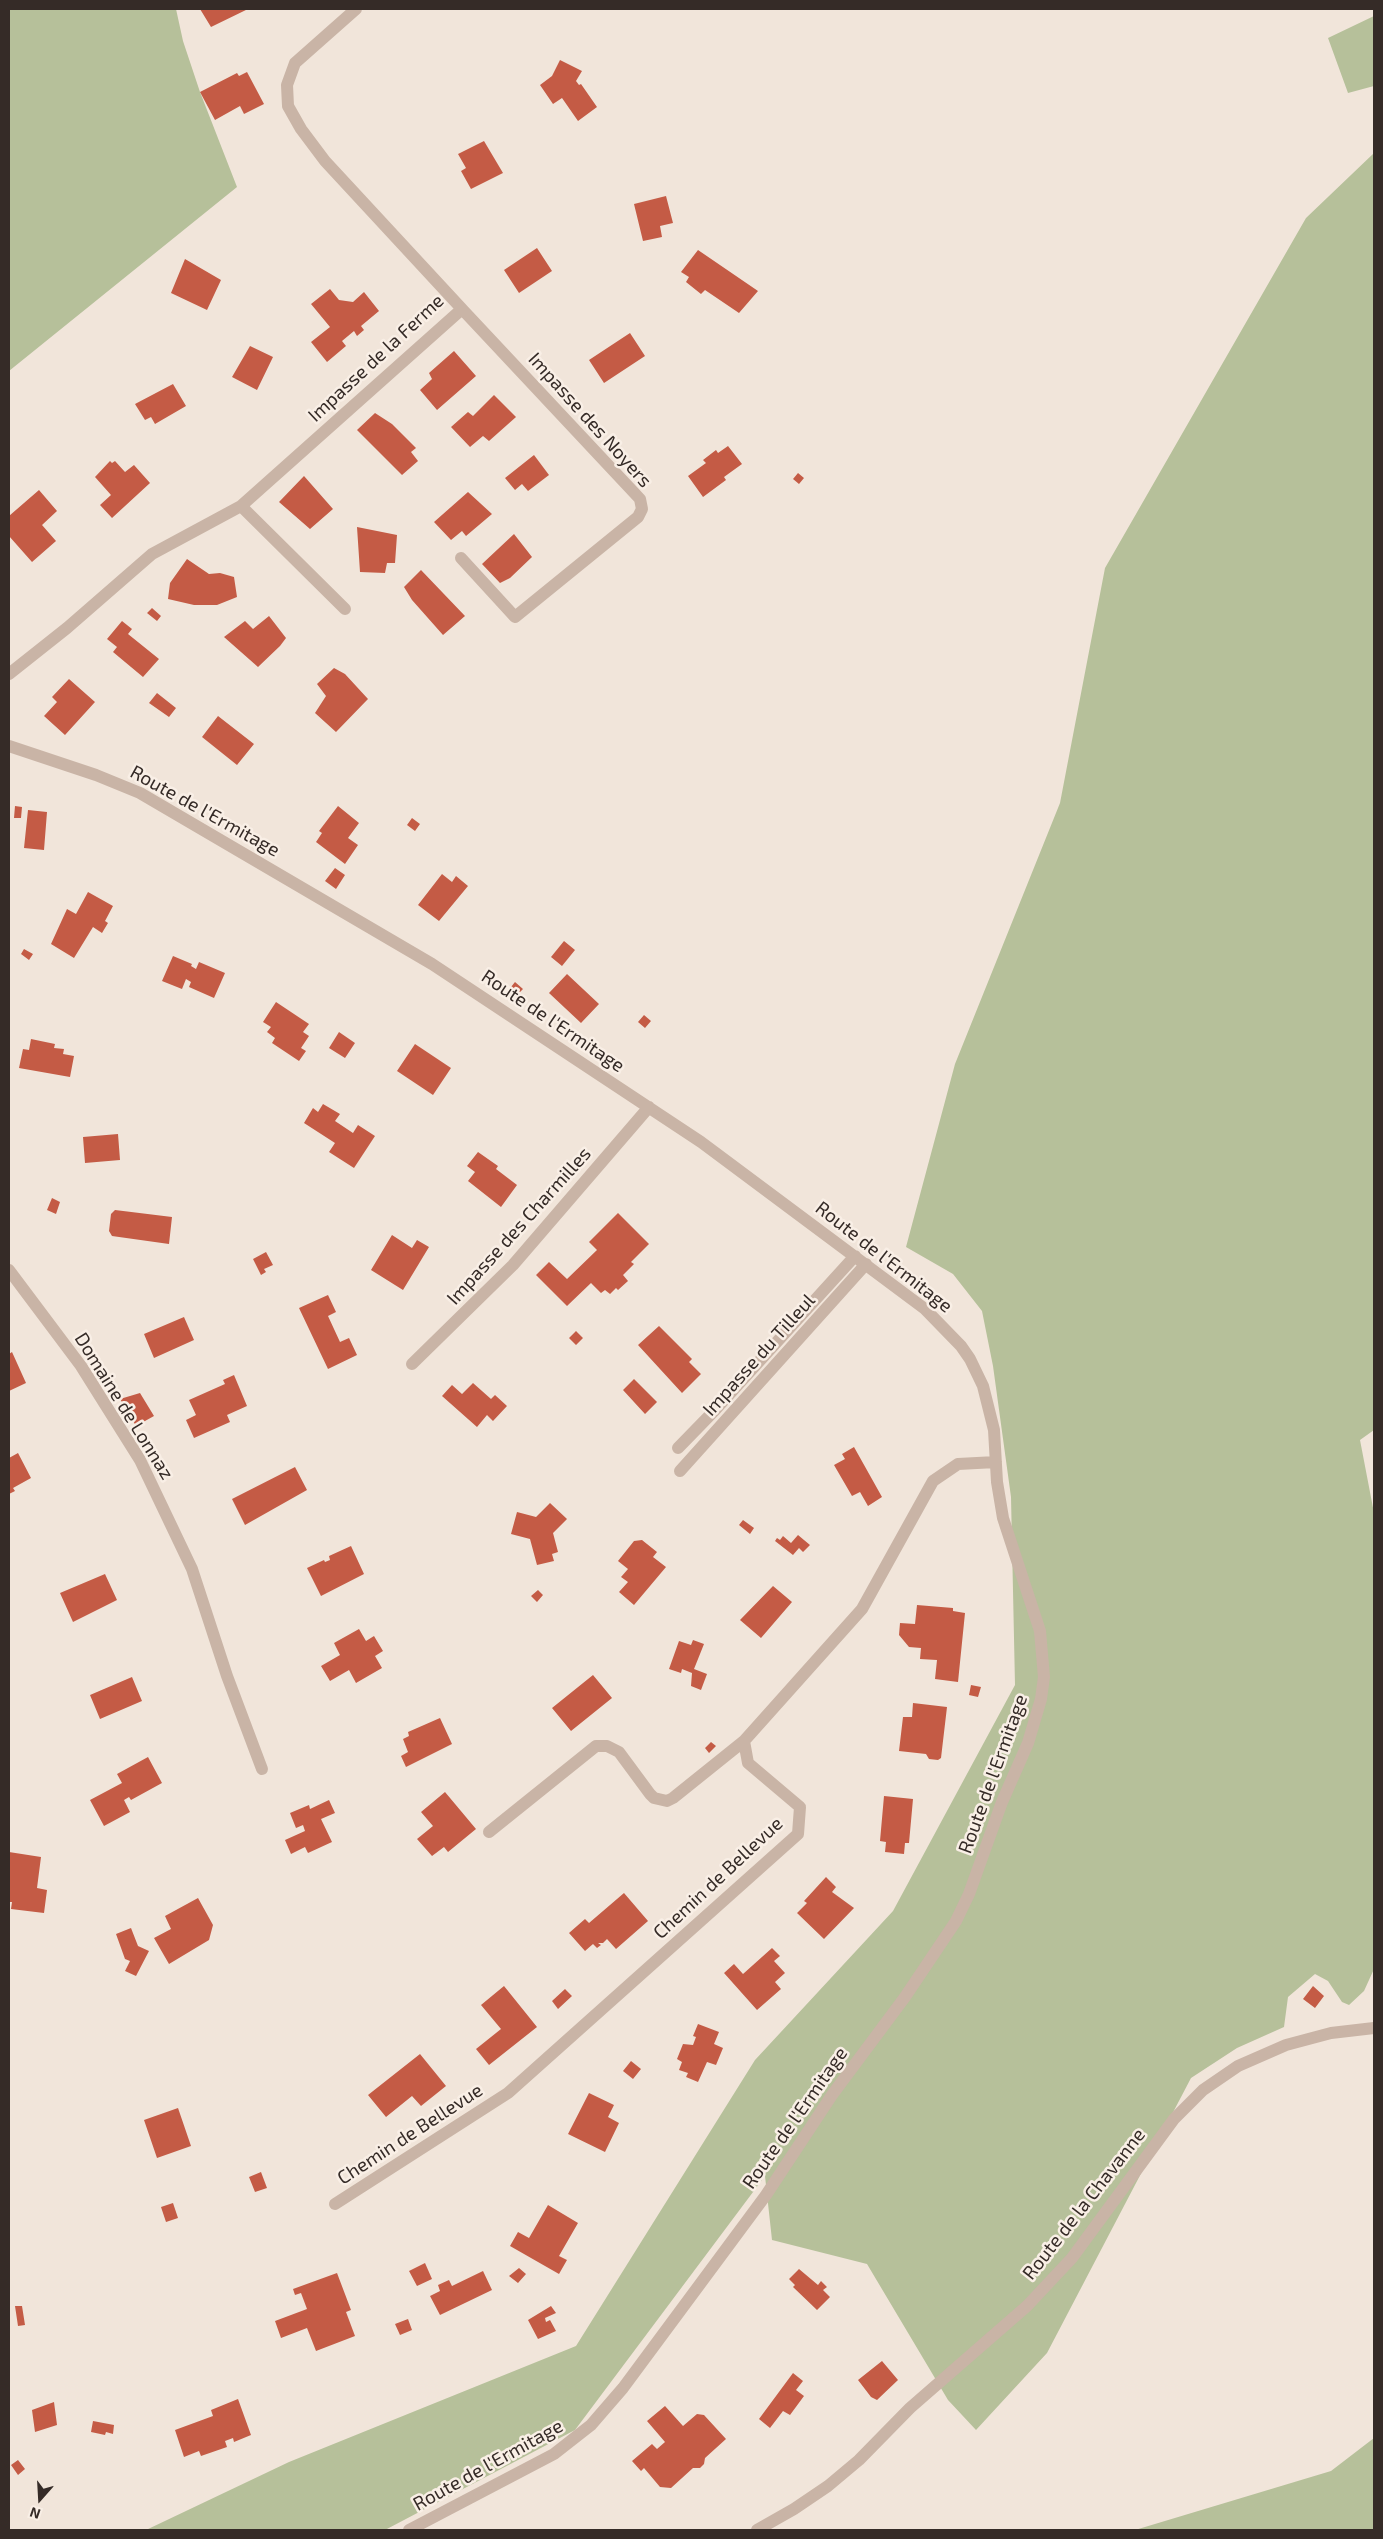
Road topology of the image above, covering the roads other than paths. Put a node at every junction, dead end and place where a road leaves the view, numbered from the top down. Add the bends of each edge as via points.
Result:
1 (356, 9) edge
2 (462, 309) junction
3 (241, 506) junction
4 (461, 558) dead end
5 (345, 609) dead end
6 (9, 674) edge
7 (9, 746) edge
8 (649, 1107) junction
9 (855, 1256) junction
10 (866, 1264) junction
11 (9, 1270) edge
12 (412, 1364) dead end
13 (678, 1448) dead end
14 (996, 1462) junction
15 (680, 1471) dead end
16 (744, 1741) junction
17 (262, 1769) dead end
18 (489, 1832) dead end
19 (1374, 2028) edge
20 (334, 2204) dead end
21 (409, 2530) edge
22 (757, 2530) edge

1 - 2 street, Impasse de la Ferme via 296,64 287,85 288,106 325,161
2 - 3 street, Impasse de la Ferme
2 - 4 street, Impasse des Noyers via 640,500 642,509 638,517 515,617
3 - 5 street
3 - 6 street, Impasse de la Ferme via 152,554
7 - 8 street, Route de l'Ermitage via 96,775 159,803 432,964
8 - 9 street, Route de l'Ermitage via 741,1170
8 - 12 street, Impasse des Charmilles via 513,1265
9 - 10 street, Route de l'Ermitage
9 - 13 street
10 - 14 street, Route de l'Ermitage via 941,1323 970,1359 988,1400
10 - 15 street, Impasse du Tilleul
11 - 17 street, Domaine de Lonnaz via 81,1366 140,1460 192,1569
14 - 16 street via 958,1464 934,1481 862,1609
14 - 21 street, Route de l'Ermitage via 1003,1518 1040,1631 1044,1677 1028,1742 956,1921 905,1998 832,2095 766,2195 623,2388 591,2425 554,2454
16 - 18 street via 667,1800 650,1794 619,1752 607,1746 596,1746
16 - 20 street, Chemin de Bellevue via 748,1762 800,1807 798,1834 508,2093
19 - 22 street, Route de la Chavanne via 1331,2033 1286,2045 1238,2066 1203,2090 1174,2119 1072,2258 1027,2306 910,2408 859,2460 828,2486

